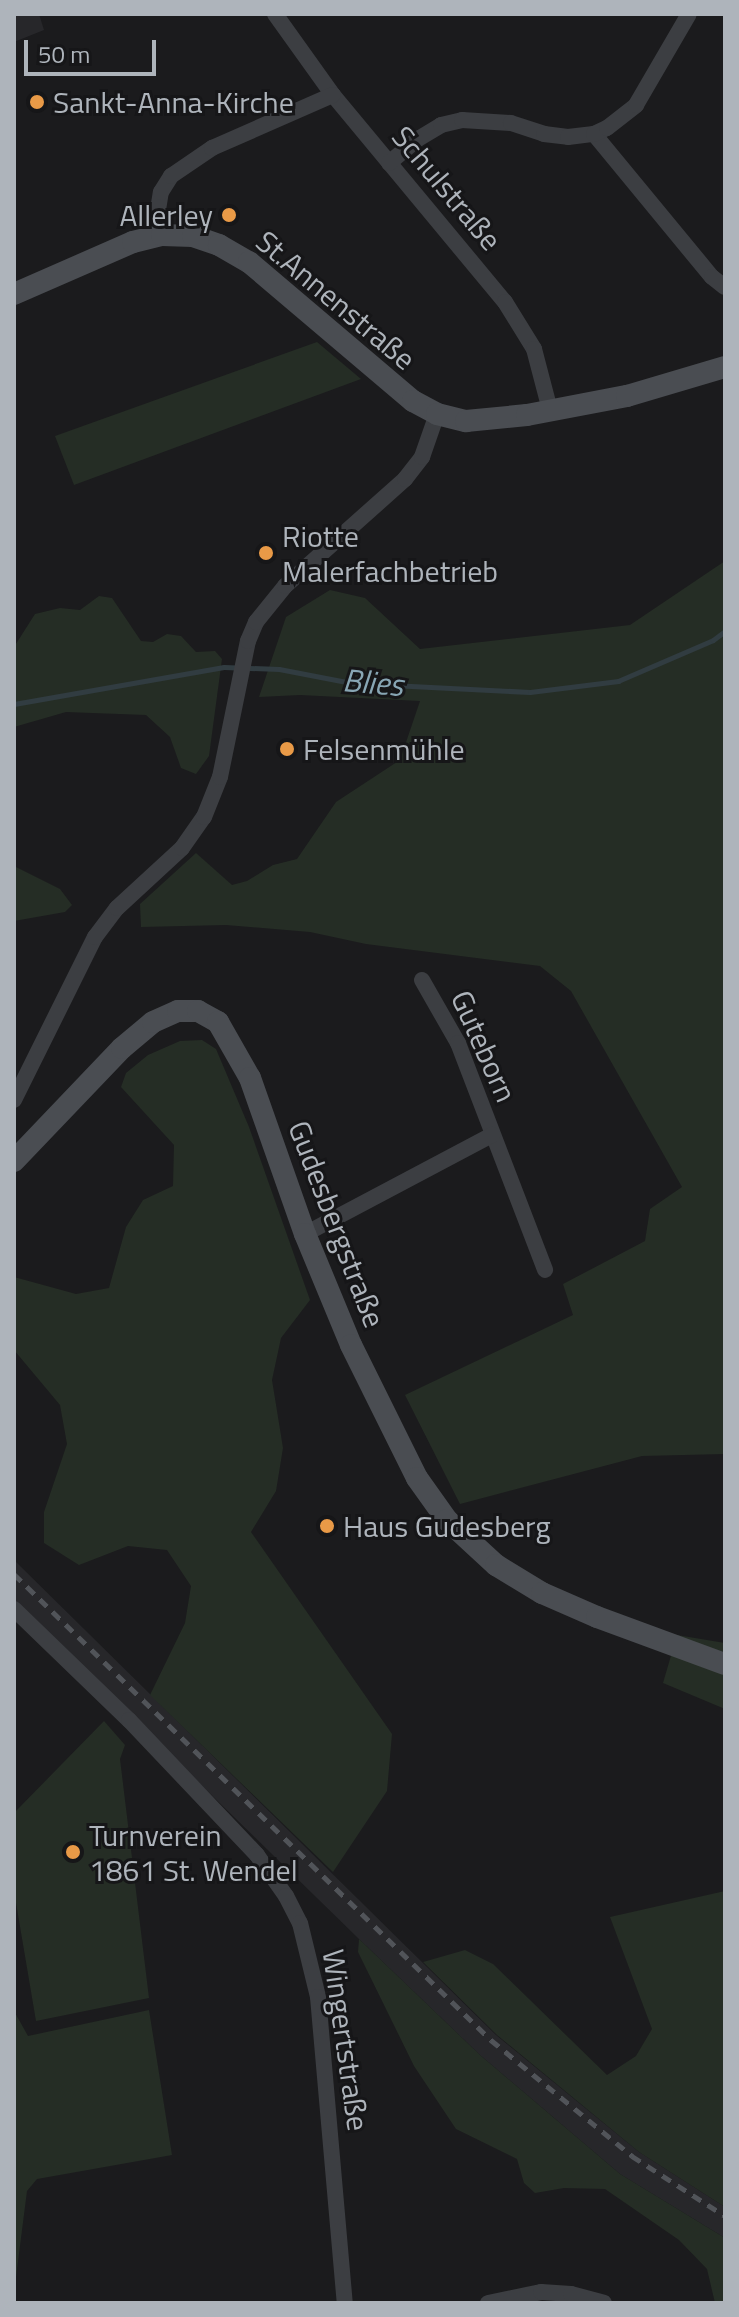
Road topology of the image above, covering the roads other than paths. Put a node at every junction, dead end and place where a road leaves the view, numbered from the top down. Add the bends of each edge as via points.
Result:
1 (275, 14) edge
2 (689, 14) edge
3 (333, 95) junction
4 (594, 134) junction
5 (389, 163) junction
6 (162, 235) junction
7 (725, 287) edge
8 (14, 294) edge
9 (725, 367) edge
10 (550, 410) junction
11 (437, 414) junction
12 (422, 980) dead end
13 (14, 1100) edge
14 (492, 1135) junction
15 (14, 1161) edge
16 (305, 1234) junction
17 (545, 1270) dead end
18 (14, 1609) edge
19 (725, 1664) edge
20 (345, 2303) edge
21 (488, 2303) edge
22 (604, 2303) edge

1 - 3 street, Schulstraße
2 - 4 street via 636,105
3 - 5 street, Schulstraße
3 - 6 street via 212,148 178,170 161,192
4 - 5 street via 544,134 511,123 462,120 441,125
4 - 7 street
5 - 10 street, Schulstraße via 520,324 534,349
6 - 8 main road, St.Annenstraße via 133,242
6 - 11 main road, St.Annenstraße via 193,236 249,262 377,374
9 - 10 main road via 627,396
10 - 11 main road via 494,421
11 - 13 street via 422,457 405,479 285,586 256,622 220,777 204,817 182,848 117,908 95,937
12 - 14 street, Guteborn via 458,1043
14 - 16 street, Guteborn
14 - 17 street, Guteborn
15 - 16 main road, Gudesbergstraße via 153,1022 178,1011 198,1011 218,1022 245,1067
16 - 19 main road, Gudesbergstraße via 374,1395 417,1478 447,1520 496,1565 542,1593
18 - 20 street, Wingertstraße via 257,1855 300,1923 318,1997
21 - 22 street via 541,2292

